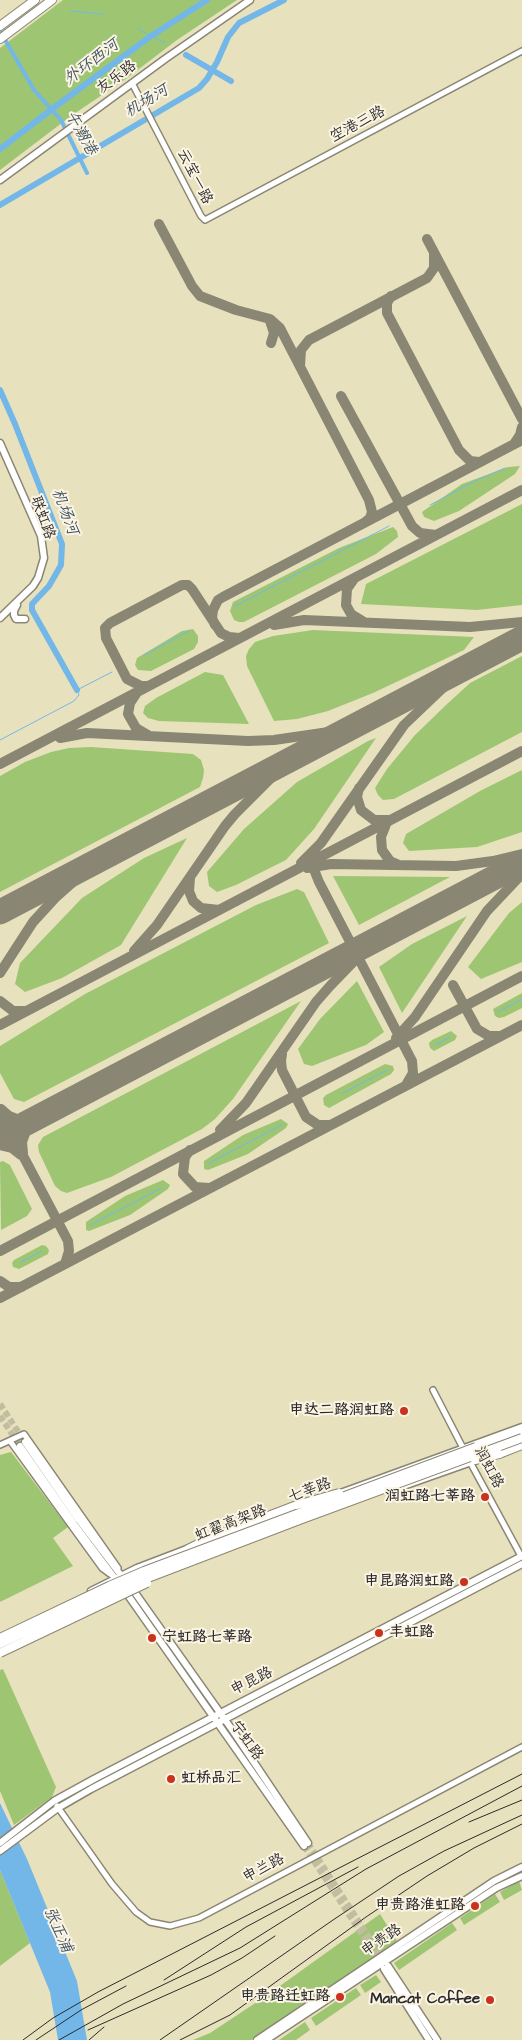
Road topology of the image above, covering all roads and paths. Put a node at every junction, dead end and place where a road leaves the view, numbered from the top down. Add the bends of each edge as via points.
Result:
1 (35, 0) edge
2 (52, 0) edge
3 (243, 0) edge
4 (250, 0) edge
5 (2, 25) edge
6 (0, 39) edge
7 (522, 51) edge
8 (131, 81) junction
9 (136, 90) dead end
10 (61, 133) junction
11 (0, 175) edge
12 (0, 180) edge
13 (205, 220) joint
14 (0, 446) edge
15 (27, 594) junction
16 (0, 613) edge
17 (0, 618) edge
18 (25, 620) dead end
19 (433, 1390) dead end
20 (522, 1427) edge
21 (522, 1431) edge
22 (522, 1438) edge
23 (10, 1441) junction
24 (522, 1445) edge
25 (0, 1446) edge
26 (463, 1448) junction
27 (470, 1462) junction
28 (434, 1471) junction
29 (366, 1488) junction
30 (339, 1493) junction
31 (76, 1506) junction
32 (345, 1506) junction
33 (86, 1530) junction
34 (188, 1549) junction
35 (522, 1557) edge
36 (187, 1563) junction
37 (522, 1564) edge
38 (118, 1577) junction
39 (126, 1587) junction
40 (128, 1594) junction
41 (0, 1636) edge
42 (0, 1646) edge
43 (0, 1653) edge
44 (0, 1657) edge
45 (220, 1713) junction
46 (212, 1716) junction
47 (221, 1721) junction
48 (522, 1747) edge
49 (56, 1804) junction
50 (18, 1832) junction
51 (0, 1843) edge
52 (306, 1845) tunnel mouth
53 (0, 1851) edge
54 (521, 1871) edge
55 (257, 2040) edge
56 (266, 2040) edge
57 (429, 2040) edge
58 (437, 2040) edge

1 - 5 highway
2 - 6 highway
3 - 8 main road, 友乐路
4 - 8 main road, 友乐路
7 - 13 street, 空港三路
8 - 9 street
8 - 10 main road, 友乐路
8 - 13 street, 云宝一路 via 200,216
10 - 11 main road, 友乐路
10 - 12 main road, 友乐路
14 - 15 main road, 联虹路 via 37,524 44,548 38,578
14 - 16 main road, 联虹路 via 40,548 38,567 30,584
15 - 17 main road, 联虹路
15 - 18 main road via 14,611 16,619
19 - 26 street, 润虹路
20 - 26 main road, 七莘路
21 - 29 highway, 虹翟高架路, bridge
22 - 28 highway, bridge
23 - 25 street
23 - 31 street, 宁虹路 via 24,1434
23 - 38 street, 宁虹路 via 102,1568
24 - 27 main road, 七莘路 via 498,1457
24 - 28 highway, bridge
26 - 27 street, 润虹路
26 - 30 main road, 七莘路
27 - 32 main road, 七莘路
27 - 35 street, 润虹路
28 - 36 highway, 虹翟高架路, bridge
29 - 34 highway, bridge via 306,1502
29 - 41 highway, 虹翟高架路, bridge via 109,1586
30 - 32 street
30 - 34 main road, 七莘路
31 - 33 main road
31 - 38 street, 宁虹路 via 116,1564
32 - 39 main road, 七莘路
33 - 38 main road, 宁虹路
33 - 38 main road, 宁虹路 via 22,1444 74,1524
34 - 38 main road, 七莘路
35 - 45 main road, 申昆路
36 - 42 highway, 虹翟高架路, bridge via 111,1592
36 - 43 highway, bridge
37 - 47 main road, 申昆路
38 - 39 main road, 宁虹路
38 - 41 main road, 七莘路
39 - 40 main road, 宁虹路
39 - 42 main road, 七莘路
39 - 45 main road, 宁虹路
40 - 44 main road
40 - 46 main road, 宁虹路
45 - 46 main road, 申昆路
45 - 47 main road, 宁虹路
46 - 47 main road, 宁虹路
46 - 49 main road, 申昆路
47 - 49 main road, 申昆路
47 - 52 main road, 宁虹路
48 - 49 street, 申兰路 via 199,1918 170,1926 150,1922 136,1912 112,1884
49 - 50 main road, 申昆路
50 - 51 main road, 申昆路
50 - 53 main road, 申昆路
54 - 55 main road, 申贵路 via 494,1881
54 - 56 main road, 申贵路
57 - 58 main road via 386,1968

